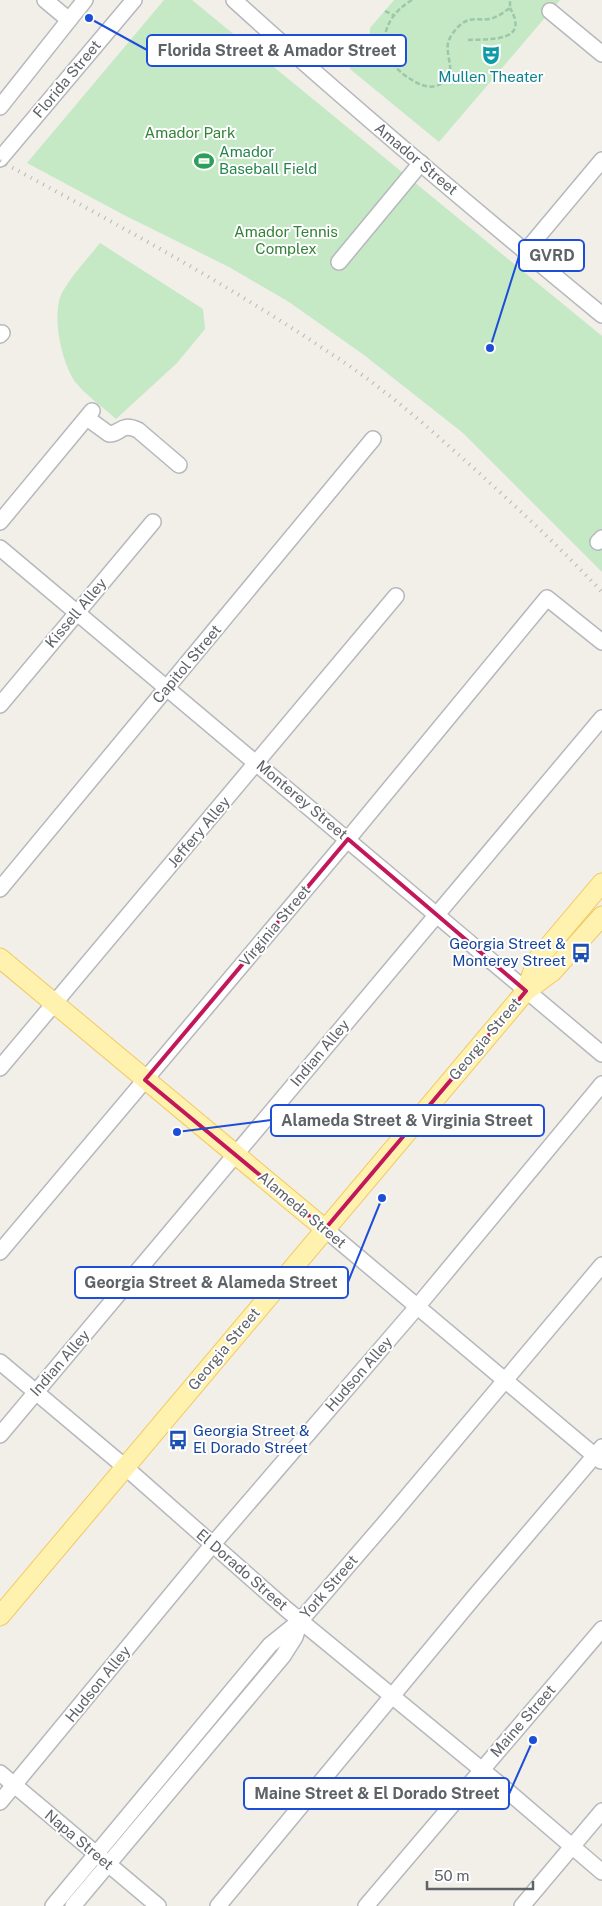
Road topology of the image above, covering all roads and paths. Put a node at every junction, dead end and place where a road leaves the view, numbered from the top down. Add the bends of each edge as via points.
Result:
1 (45, 0) edge
2 (85, 0) edge
3 (134, 0) edge
4 (234, 0) edge
5 (412, 0) edge
6 (510, 0) edge
7 (510, 8) junction
8 (384, 11) dead end
9 (550, 11) dead end
10 (393, 15) junction
11 (69, 20) junction
12 (468, 40) dead end
13 (602, 54) edge
14 (0, 107) edge
15 (0, 159) edge
16 (602, 160) edge
17 (421, 163) junction
18 (525, 252) junction
19 (339, 262) dead end
20 (602, 314) edge
21 (373, 439) dead end
22 (179, 465) dead end
23 (0, 522) edge
24 (153, 522) dead end
25 (0, 548) edge
26 (396, 596) dead end
27 (77, 612) junction
28 (602, 642) edge
29 (168, 688) junction
30 (0, 705) edge
31 (602, 718) edge
32 (257, 763) junction
33 (348, 839) junction
34 (602, 883) edge
35 (0, 889) edge
36 (438, 915) junction
37 (602, 916) edge
38 (0, 958) edge
39 (526, 991) junction
40 (55, 1004) junction
41 (602, 1054) edge
42 (0, 1068) edge
43 (145, 1080) junction
44 (602, 1084) edge
45 (234, 1154) junction
46 (326, 1229) junction
47 (0, 1252) edge
48 (602, 1265) edge
49 (417, 1307) junction
50 (0, 1362) edge
51 (505, 1381) junction
52 (35, 1392) junction
53 (0, 1435) edge
54 (600, 1455) edge
55 (125, 1467) junction
56 (213, 1544) junction
57 (0, 1616) edge
58 (301, 1620) junction
59 (602, 1628) edge
60 (393, 1697) junction
61 (481, 1770) junction
62 (0, 1773) edge
63 (14, 1785) junction
64 (0, 1802) edge
65 (602, 1811) edge
66 (572, 1846) junction
67 (102, 1859) junction
68 (602, 1872) edge
69 (53, 1906) edge
70 (72, 1906) edge
71 (158, 1906) edge
72 (218, 1906) edge
73 (366, 1906) edge
74 (522, 1906) edge

1 - 11 street
2 - 11 street
3 - 15 street, Florida Street
4 - 17 street, Amador Street
5 - 10 path
6 - 7 path
7 - 10 path via 497,17 466,21 458,27 448,43 451,70 448,77 434,87 406,77 386,52 384,35
7 - 12 path via 516,25 506,37
8 - 10 path
9 - 13 street
11 - 14 street
16 - 18 street
17 - 18 street, Amador Street
17 - 19 street
18 - 20 street, Amador Street
21 - 29 street, Capitol Street
22 - 23 street via 138,430 121,428 114,434 108,434 89,414
24 - 27 street, Kissell Alley
25 - 27 street, Monterey Street
26 - 32 street, Jeffery Alley
27 - 29 street, Monterey Street
27 - 30 street, Kissell Alley
28 - 33 street, Virginia Street via 547,598
29 - 32 street, Monterey Street
29 - 35 street, Capitol Street
31 - 36 street, Indian Alley
32 - 33 street, Monterey Street
32 - 40 street, Jeffery Alley
33 - 36 street, Monterey Street
33 - 43 street, Virginia Street
34 - 39 main road, Georgia Street via 537,960
36 - 39 street, Monterey Street
36 - 45 street, Indian Alley
37 - 39 main road, Georgia Street via 553,971
38 - 40 main road, Alameda Street
39 - 41 street, Monterey Street
39 - 46 main road, Georgia Street
40 - 42 street, Jeffery Alley
40 - 43 main road, Alameda Street
43 - 45 main road, Alameda Street
43 - 47 street, Virginia Street
44 - 49 street, Hudson Alley
45 - 46 main road, Alameda Street
45 - 52 street, Indian Alley
46 - 49 street, Alameda Street
46 - 55 main road, Georgia Street
48 - 51 street, York Street
49 - 51 street, Alameda Street
49 - 56 street, Hudson Alley
50 - 52 street, El Dorado Street
51 - 54 street, Alameda Street
51 - 58 street, York Street
52 - 53 street, Indian Alley
52 - 55 street, El Dorado Street
54 - 60 street via 475,1596
55 - 56 street, El Dorado Street
55 - 57 main road, Georgia Street
56 - 58 street, El Dorado Street
56 - 63 street, Hudson Alley
58 - 60 street, El Dorado Street
58 - 67 street, York Street via 270,1645
59 - 61 street, Maine Street
60 - 61 street, El Dorado Street
60 - 72 street
61 - 66 street, El Dorado Street
61 - 73 street, Maine Street
62 - 63 street, Napa Street
63 - 64 street, Hudson Alley
63 - 67 street, Napa Street
65 - 66 street
66 - 68 street, El Dorado Street
66 - 74 street
67 - 69 street, York Street
67 - 70 street
67 - 71 street, Napa Street

